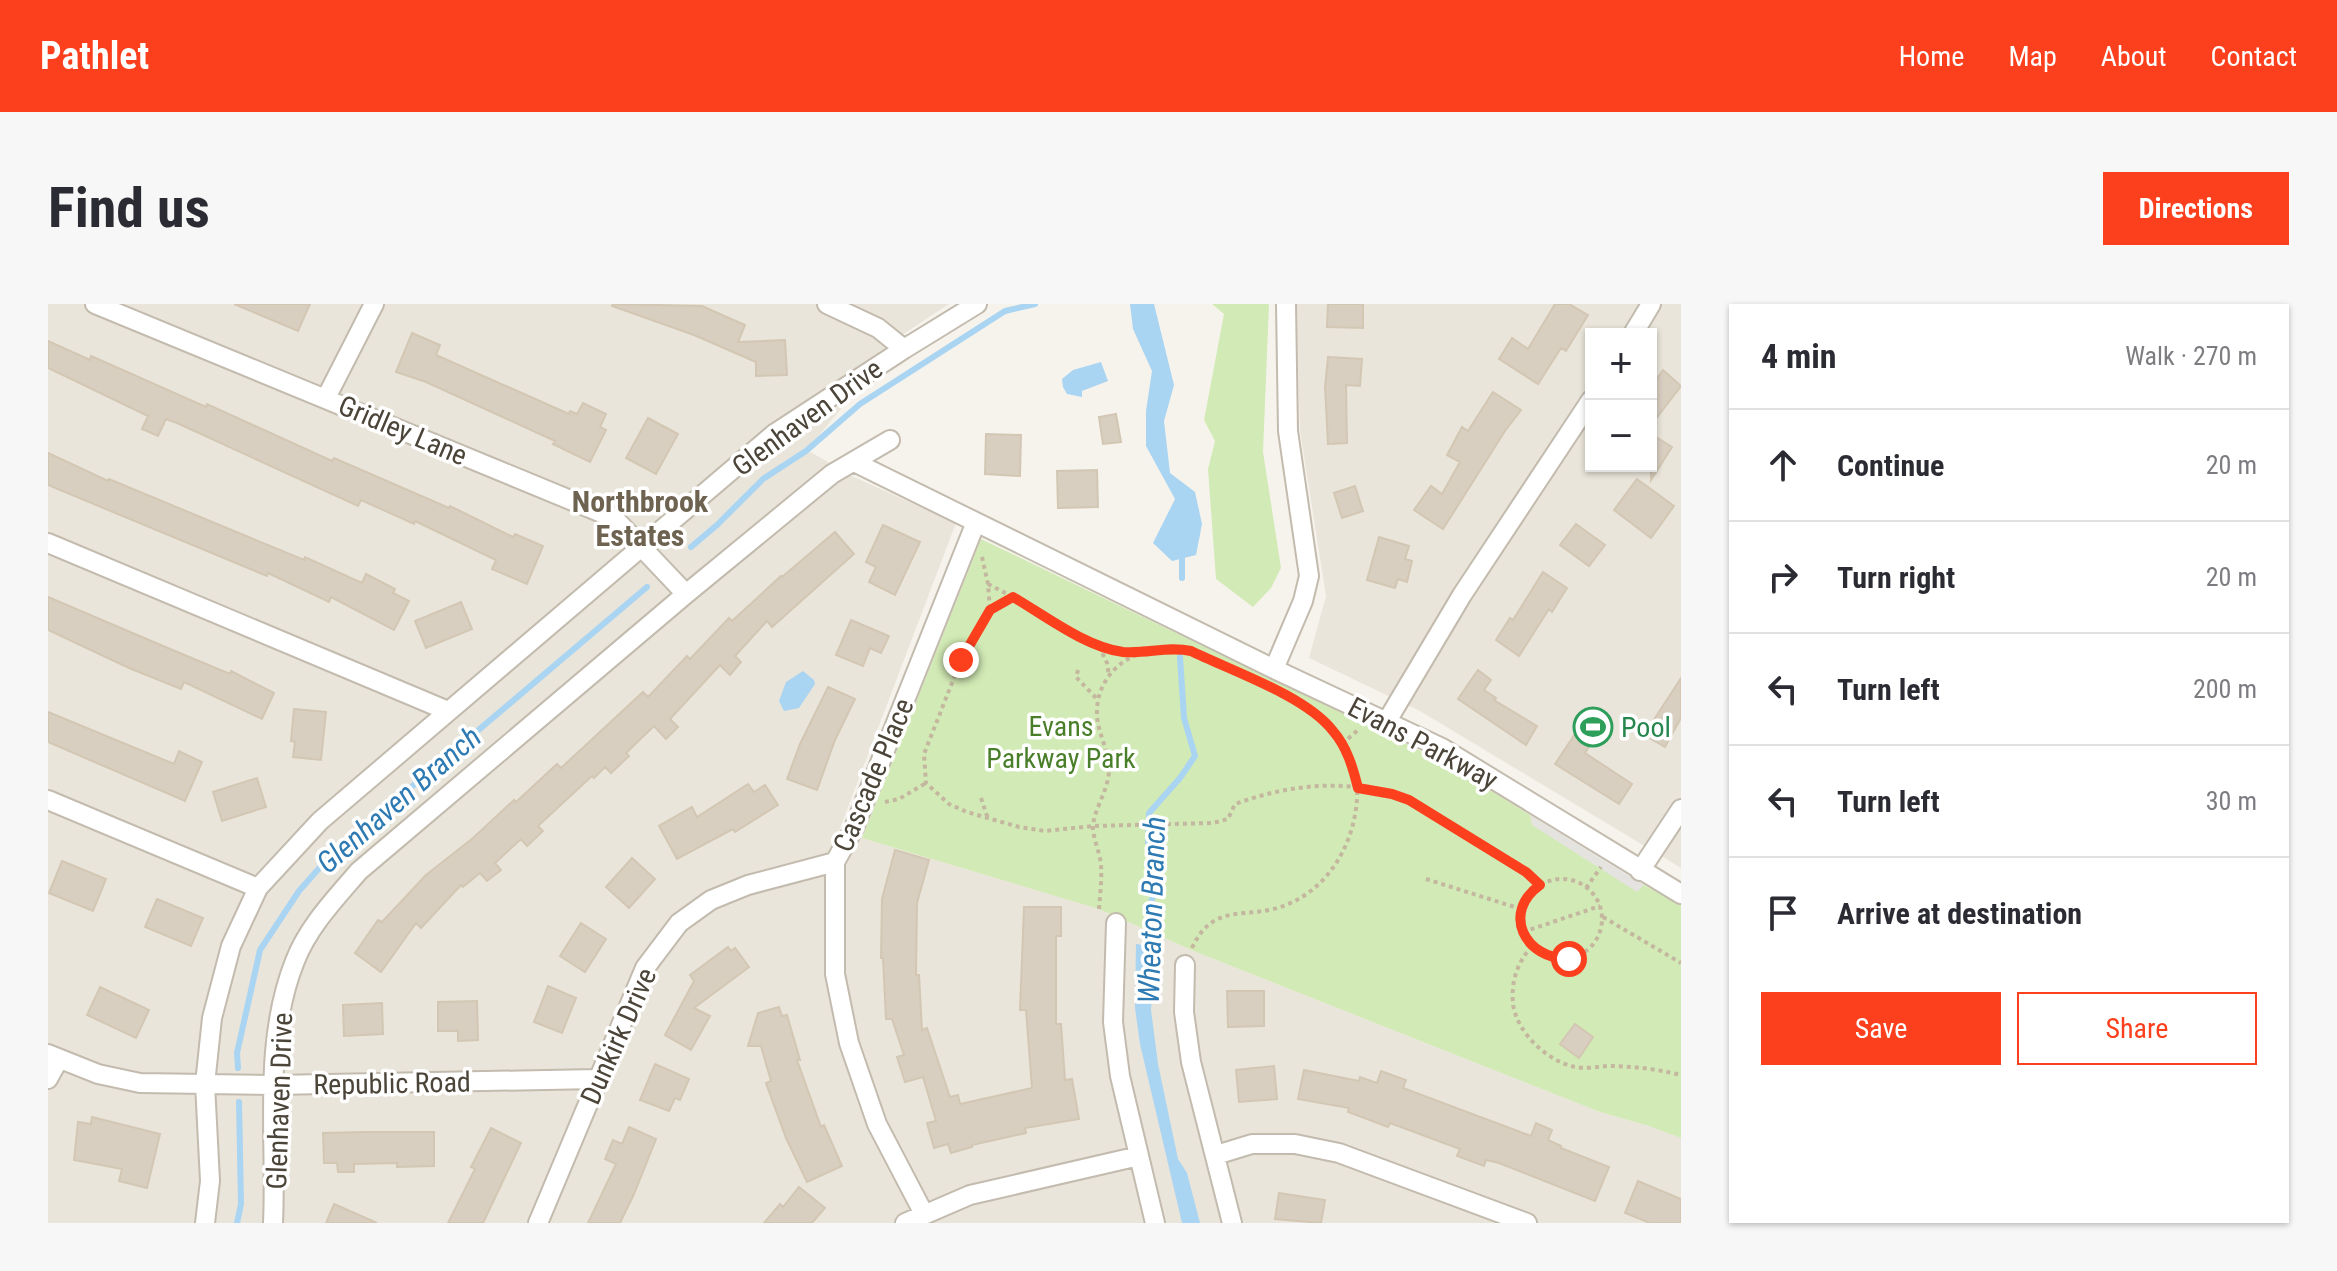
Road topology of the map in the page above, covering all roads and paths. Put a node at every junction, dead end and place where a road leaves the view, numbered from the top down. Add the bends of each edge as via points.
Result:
1 (95, 304) edge
2 (374, 304) edge
3 (827, 304) edge
4 (977, 304) edge
5 (1286, 304) edge
6 (1651, 304) edge
7 (1637, 328) edge
8 (904, 349) junction
9 (326, 398) junction
10 (1585, 409) edge
11 (890, 440) dead end
12 (854, 462) junction
13 (976, 522) junction
14 (48, 543) edge
15 (642, 547) junction
16 (981, 552) dead end
17 (988, 584) junction
18 (686, 594) junction
19 (1013, 597) junction
20 (990, 610) junction
21 (1099, 646) junction
22 (1136, 652) junction
23 (1205, 658) dead end
24 (1274, 669) junction
25 (1078, 670) dead end
26 (1109, 676) junction
27 (1098, 700) junction
28 (1303, 704) dead end
29 (448, 711) junction
30 (1387, 721) junction
31 (1360, 727) dead end
32 (1342, 744) junction
33 (926, 783) junction
34 (1358, 788) junction
35 (981, 798) dead end
36 (48, 800) edge
37 (882, 802) dead end
38 (1681, 809) edge
39 (988, 819) junction
40 (1093, 826) junction
41 (835, 862) junction
42 (1600, 870) dead end
43 (1640, 871) junction
44 (1426, 879) dead end
45 (1540, 885) junction
46 (258, 888) junction
47 (1586, 888) junction
48 (1681, 894) edge
49 (1601, 906) junction
50 (1099, 909) dead end
51 (1521, 909) junction
52 (1603, 917) junction
53 (1116, 923) dead end
54 (1523, 932) junction
55 (1532, 946) junction
56 (1681, 963) edge
57 (1185, 965) joint
58 (54, 1056) edge
59 (1681, 1075) edge
60 (48, 1079) edge
61 (597, 1079) junction
62 (205, 1084) junction
63 (274, 1085) junction
64 (1216, 1155) junction
65 (1139, 1156) junction
66 (924, 1214) junction
67 (205, 1223) edge
68 (273, 1223) edge
69 (538, 1223) edge
70 (905, 1223) edge
71 (1155, 1223) edge
72 (1232, 1223) edge
73 (1527, 1223) edge

1 - 9 street, Gridley Lane
2 - 9 street
3 - 8 street via 878,328
4 - 8 street, Glenhaven Drive
5 - 24 street via 1288,431 1309,576
6 - 7 street
8 - 15 street, Glenhaven Drive via 774,434
9 - 15 street, Gridley Lane via 614,518
10 - 30 street via 1462,595
11 - 12 street, Glenhaven Drive
12 - 13 street, Evans Parkway
12 - 18 street, Glenhaven Drive via 832,474
13 - 24 street, Evans Parkway
13 - 41 street, Cascade Place via 854,828
14 - 29 street
15 - 18 street, Gridley Lane
15 - 29 street, Glenhaven Drive
16 - 17 path
17 - 19 path
17 - 20 path
18 - 63 street, Glenhaven Drive via 359,871 323,912 295,959 277,1019
19 - 20 path
19 - 21 path
20 - 33 path via 961,660 927,745
21 - 22 path
21 - 26 path
22 - 23 path via 1176,648
22 - 26 path
24 - 30 street, Evans Parkway
25 - 27 path via 1076,677
26 - 27 path
27 - 40 path via 1109,772
28 - 32 path
29 - 46 street, Glenhaven Drive via 320,821
30 - 43 street, Evans Parkway via 1442,748
31 - 32 path
32 - 34 path
33 - 37 path
33 - 39 path via 949,804
34 - 40 path via 1307,785 1263,794 1235,804 1228,819 1213,823
34 - 45 path via 1409,800
34 - 57 path via 1350,839 1322,881 1286,905 1218,917 1199,933
35 - 39 path
36 - 46 street
38 - 43 street
39 - 40 path via 1045,831
40 - 50 path via 1101,863
41 - 61 street, Dunkirk Drive via 748,885 711,900 679,923 645,968
41 - 66 street, Cascade Place via 835,974 849,1043 877,1124
42 - 47 path
43 - 48 street, Evans Parkway
44 - 51 path
45 - 47 path via 1562,879
45 - 51 path
46 - 62 street, Glenhaven Drive via 231,946 212,1018
47 - 49 path
49 - 52 path
49 - 54 path
51 - 54 path
52 - 55 path via 1596,941 1578,956 1555,959
52 - 56 path
53 - 65 street via 1113,1022
54 - 55 path
55 - 59 path via 1519,962 1513,1007 1533,1043 1576,1067 1647,1068
57 - 64 street via 1191,1062
58 - 60 street
58 - 62 street, Republic Road via 140,1083
61 - 63 street, Republic Road
61 - 69 street, Dunkirk Drive
62 - 63 street, Republic Road
62 - 67 street, Glenhaven Drive via 210,1181
63 - 68 street, Glenhaven Drive
64 - 72 street
64 - 73 street via 1252,1144 1295,1144 1339,1153
65 - 66 street via 970,1195
65 - 71 street
66 - 70 street

